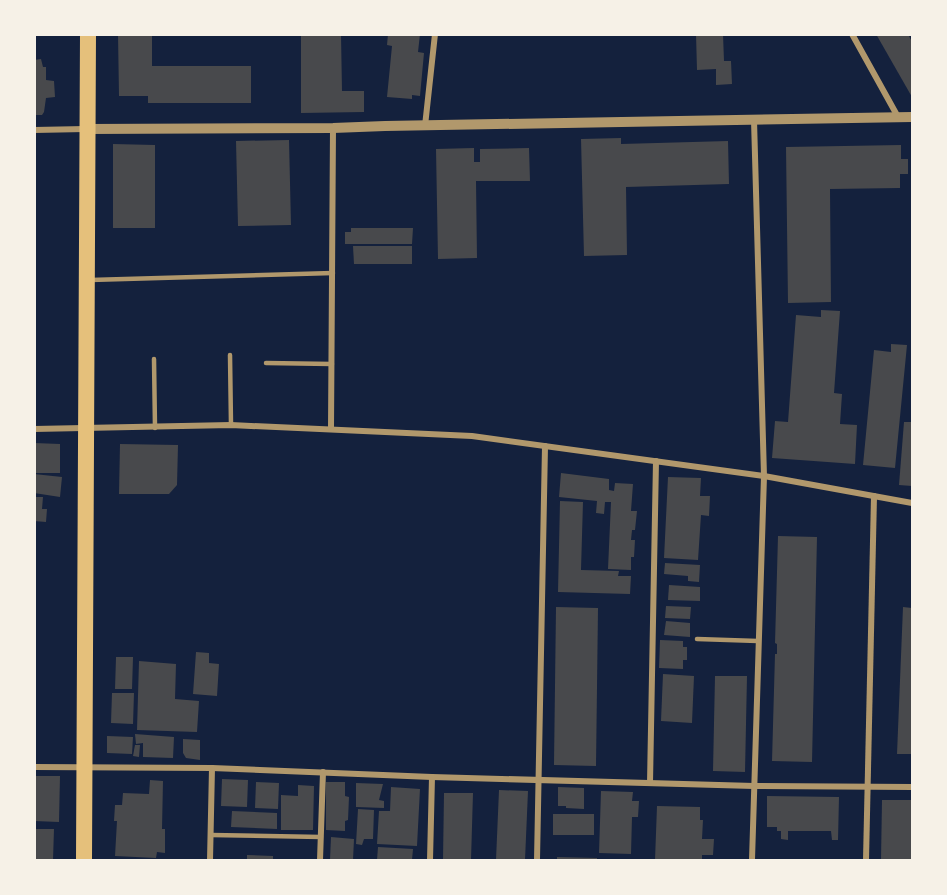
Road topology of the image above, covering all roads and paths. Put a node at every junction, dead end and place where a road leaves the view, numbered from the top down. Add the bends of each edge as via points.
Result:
1 (88, 34) edge
2 (435, 34) edge
3 (852, 34) edge
4 (898, 117) junction
5 (912, 117) edge
6 (753, 120) junction
7 (425, 126) junction
8 (333, 128) junction
9 (87, 129) junction
10 (34, 130) edge
11 (333, 273) junction
12 (87, 280) junction
13 (230, 355) dead end
14 (154, 359) dead end
15 (266, 363) dead end
16 (332, 364) junction
17 (231, 425) junction
18 (87, 428) junction
19 (155, 428) junction
20 (34, 429) edge
21 (332, 429) junction
22 (545, 446) junction
23 (656, 461) junction
24 (764, 476) junction
25 (874, 496) junction
26 (912, 502) edge
27 (697, 639) dead end
28 (758, 641) junction
29 (34, 767) edge
30 (85, 768) junction
31 (212, 768) junction
32 (323, 771) junction
33 (432, 777) junction
34 (539, 780) junction
35 (650, 783) junction
36 (754, 786) junction
37 (866, 786) junction
38 (912, 787) edge
39 (211, 835) junction
40 (321, 837) junction
41 (84, 861) edge
42 (210, 861) edge
43 (320, 861) edge
44 (430, 861) edge
45 (537, 861) edge
46 (753, 861) edge
47 (866, 861) edge

1 - 9 highway
2 - 7 street
3 - 4 street
4 - 5 street
4 - 6 street
6 - 7 street
6 - 24 street
7 - 8 street
8 - 9 street
8 - 11 street
9 - 10 street
9 - 12 highway
11 - 12 lane
11 - 16 street
12 - 18 highway
13 - 17 lane
14 - 19 lane
15 - 16 lane
16 - 21 street
17 - 19 street
17 - 21 street
18 - 19 street
18 - 20 street
18 - 30 highway
21 - 22 street via 472,436
22 - 23 street
22 - 34 street
23 - 24 street
23 - 35 street
24 - 25 street
24 - 28 street
25 - 26 street
25 - 37 street
27 - 28 lane
28 - 36 street
29 - 30 street
30 - 31 street
30 - 41 highway
31 - 32 street
31 - 39 street
32 - 33 street
32 - 40 street
33 - 34 street
33 - 44 street
34 - 35 street
34 - 45 street
35 - 36 street
36 - 37 street
36 - 46 street
37 - 38 street
37 - 47 street
39 - 40 lane
39 - 42 street
40 - 43 street

